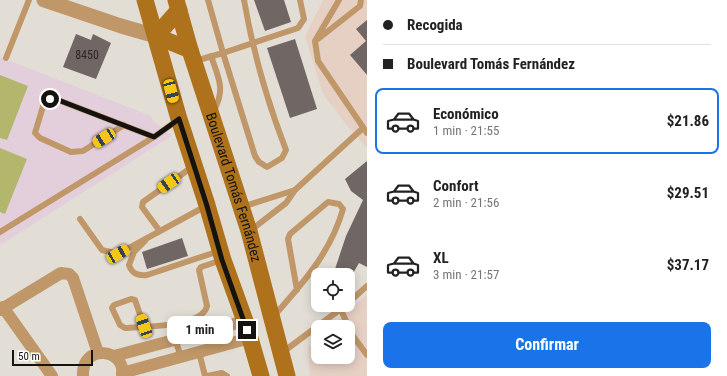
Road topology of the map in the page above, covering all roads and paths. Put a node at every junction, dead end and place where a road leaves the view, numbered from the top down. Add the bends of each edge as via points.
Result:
1 (29, 0) edge
2 (44, 0) edge
3 (145, 0) edge
4 (208, 0) edge
5 (244, 0) edge
6 (300, 0) edge
7 (339, 0) edge
8 (363, 3) edge
9 (177, 5) edge
10 (156, 36) junction
11 (315, 41) junction
12 (252, 44) junction
13 (223, 53) junction
14 (192, 56) junction
15 (211, 56) junction
16 (6, 58) dead end
17 (212, 114) junction
18 (179, 119) junction
19 (124, 125) junction
20 (365, 130) edge
21 (154, 137) junction
22 (194, 166) junction
23 (296, 190) junction
24 (207, 206) junction
25 (241, 208) junction
26 (80, 219) dead end
27 (159, 230) junction
28 (249, 231) junction
29 (0, 232) edge
30 (152, 234) junction
31 (221, 255) junction
32 (367, 286) edge
33 (297, 290) junction
34 (355, 297) edge
35 (2, 308) edge
36 (338, 312) edge
37 (342, 312) edge
38 (199, 317) junction
39 (271, 320) junction
40 (245, 321) junction
41 (144, 326) junction
42 (204, 332) junction
43 (250, 338) junction
44 (175, 339) junction
45 (199, 352) junction
46 (98, 353) junction
47 (281, 354) junction
48 (367, 355) edge
49 (114, 356) junction
50 (181, 357) junction
51 (122, 374) edge
52 (52, 376) edge
53 (83, 376) edge
54 (206, 376) edge
55 (227, 376) edge
56 (261, 376) edge
57 (287, 376) edge

1 - 16 lane
2 - 10 street
3 - 10 main road
4 - 13 lane
5 - 12 lane
6 - 12 lane via 304,19 298,28
7 - 11 lane
8 - 11 lane
9 - 10 main road
9 - 14 main road, Boulevard Tomás Fernández
10 - 14 main road
10 - 18 main road
11 - 20 lane via 318,61
12 - 13 lane
12 - 13 lane via 286,150 282,158 267,166 259,162 255,156
13 - 15 lane
14 - 15 lane
14 - 17 main road, Boulevard Tomás Fernández
15 - 17 lane via 219,78 221,95
17 - 25 main road, Boulevard Tomás Fernández
18 - 21 lane
18 - 22 main road
19 - 19 lane via 53,98 44,102 35,133 40,138 75,152 83,151
19 - 21 lane
20 - 23 lane
21 - 29 lane
22 - 24 main road
22 - 27 lane via 143,202 142,207
23 - 25 lane
23 - 28 lane via 286,203
24 - 27 lane
24 - 31 main road
25 - 28 main road, Boulevard Tomás Fernández
26 - 30 lane via 102,250 108,253 118,254
27 - 30 lane
28 - 39 main road, Boulevard Tomás Fernández
30 - 31 lane via 131,258 131,269 140,276
31 - 38 lane via 199,270 208,306
31 - 40 main road
32 - 34 lane
33 - 33 lane via 329,245 343,208 339,204 328,202 290,234 288,239
33 - 39 lane
35 - 46 street via 61,273 69,274 73,278
35 - 52 street
36 - 47 lane
37 - 48 lane via 353,336
38 - 41 lane via 167,326
38 - 42 lane
39 - 47 main road, Boulevard Tomás Fernández
40 - 42 street
40 - 43 main road
41 - 41 lane via 135,300 131,299 112,308 120,325 125,328
42 - 44 street
43 - 45 street
43 - 56 main road
44 - 49 street
44 - 50 lane
45 - 50 street
45 - 54 lane
46 - 49 street via 105,352
46 - 53 street via 88,359 83,368
47 - 57 main road, Boulevard Tomás Fernández
49 - 51 street via 122,366
50 - 51 street
54 - 55 lane via 222,373

